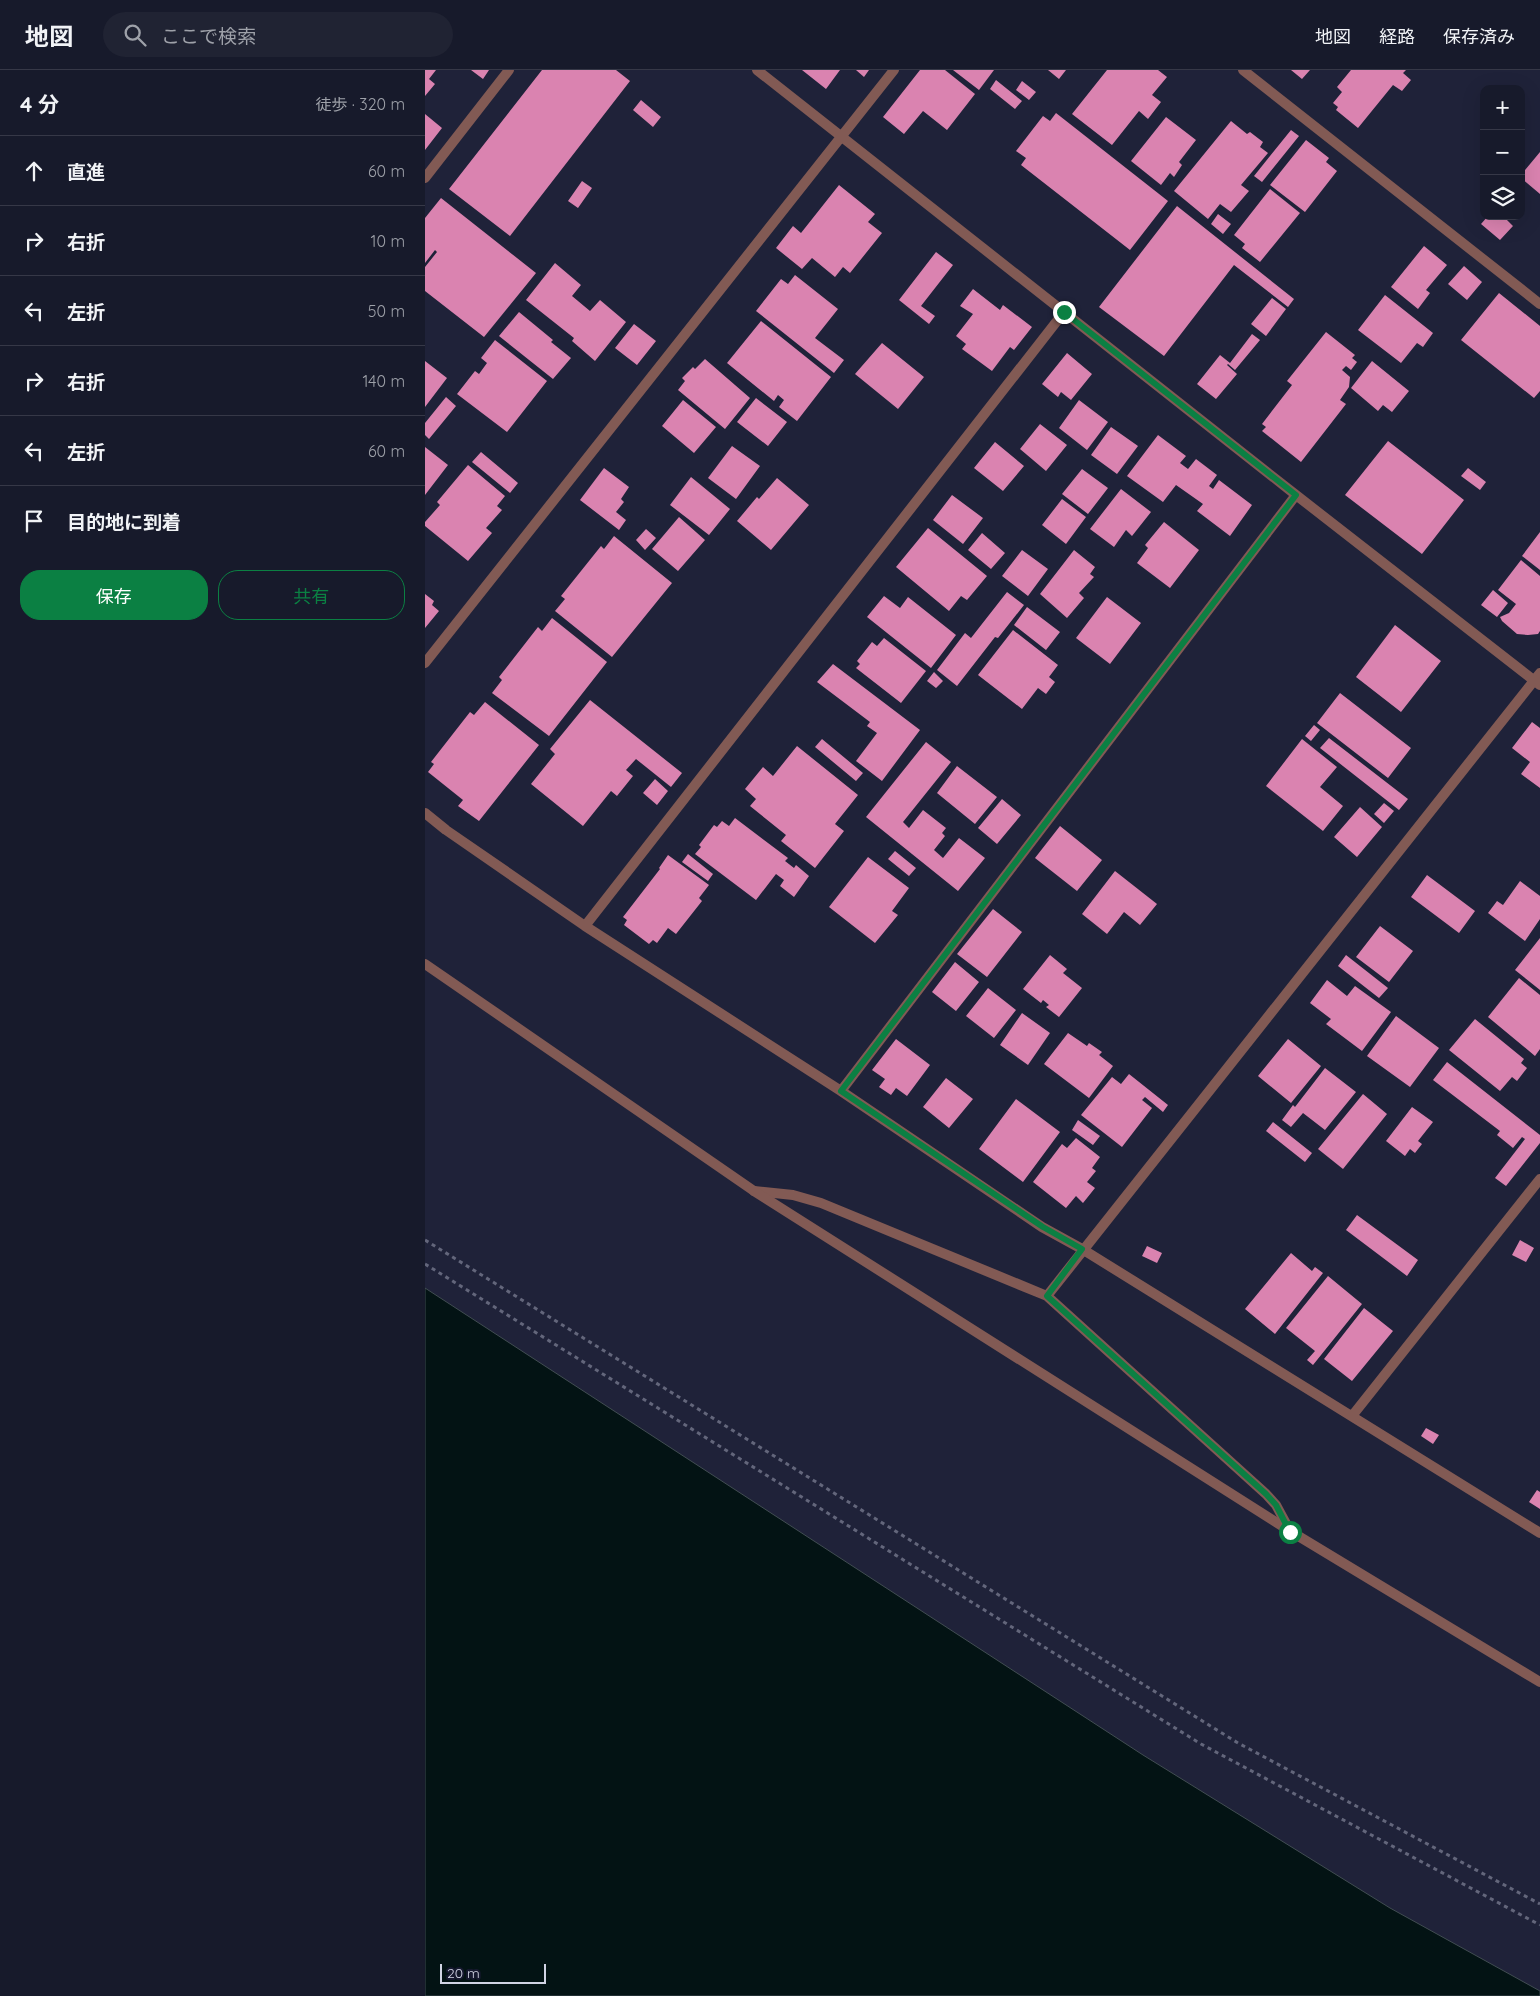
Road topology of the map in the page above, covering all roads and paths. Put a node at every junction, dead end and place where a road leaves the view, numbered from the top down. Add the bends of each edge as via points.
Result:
1 (509, 70) edge
2 (757, 70) edge
3 (894, 70) edge
4 (1243, 70) edge
5 (842, 137) junction
6 (425, 178) edge
7 (1540, 304) edge
8 (1064, 312) junction
9 (1296, 495) junction
10 (425, 663) edge
11 (1538, 679) edge
12 (425, 813) edge
13 (585, 926) junction
14 (425, 964) edge
15 (841, 1091) junction
16 (1540, 1179) edge
17 (754, 1190) junction
18 (425, 1240) edge
19 (1082, 1249) junction
20 (425, 1264) edge
21 (1047, 1296) junction
22 (1352, 1416) junction
23 (1290, 1532) junction
24 (1540, 1533) edge
25 (1540, 1682) edge
26 (1540, 1904) edge
27 (1540, 1925) edge

1 - 6 street
2 - 5 street
3 - 5 street
4 - 7 street
5 - 8 street
5 - 10 street
8 - 9 street
8 - 13 street
9 - 11 street
9 - 15 street
11 - 19 street
12 - 13 street
13 - 15 street
14 - 17 street
15 - 19 street via 1043,1227
16 - 22 street
17 - 21 street via 793,1195 821,1204
17 - 23 street
18 - 26 path via 1238,1743
19 - 21 street
19 - 22 street
20 - 27 path via 1201,1744
21 - 23 street via 1266,1494 1276,1505
22 - 24 street
23 - 25 street

